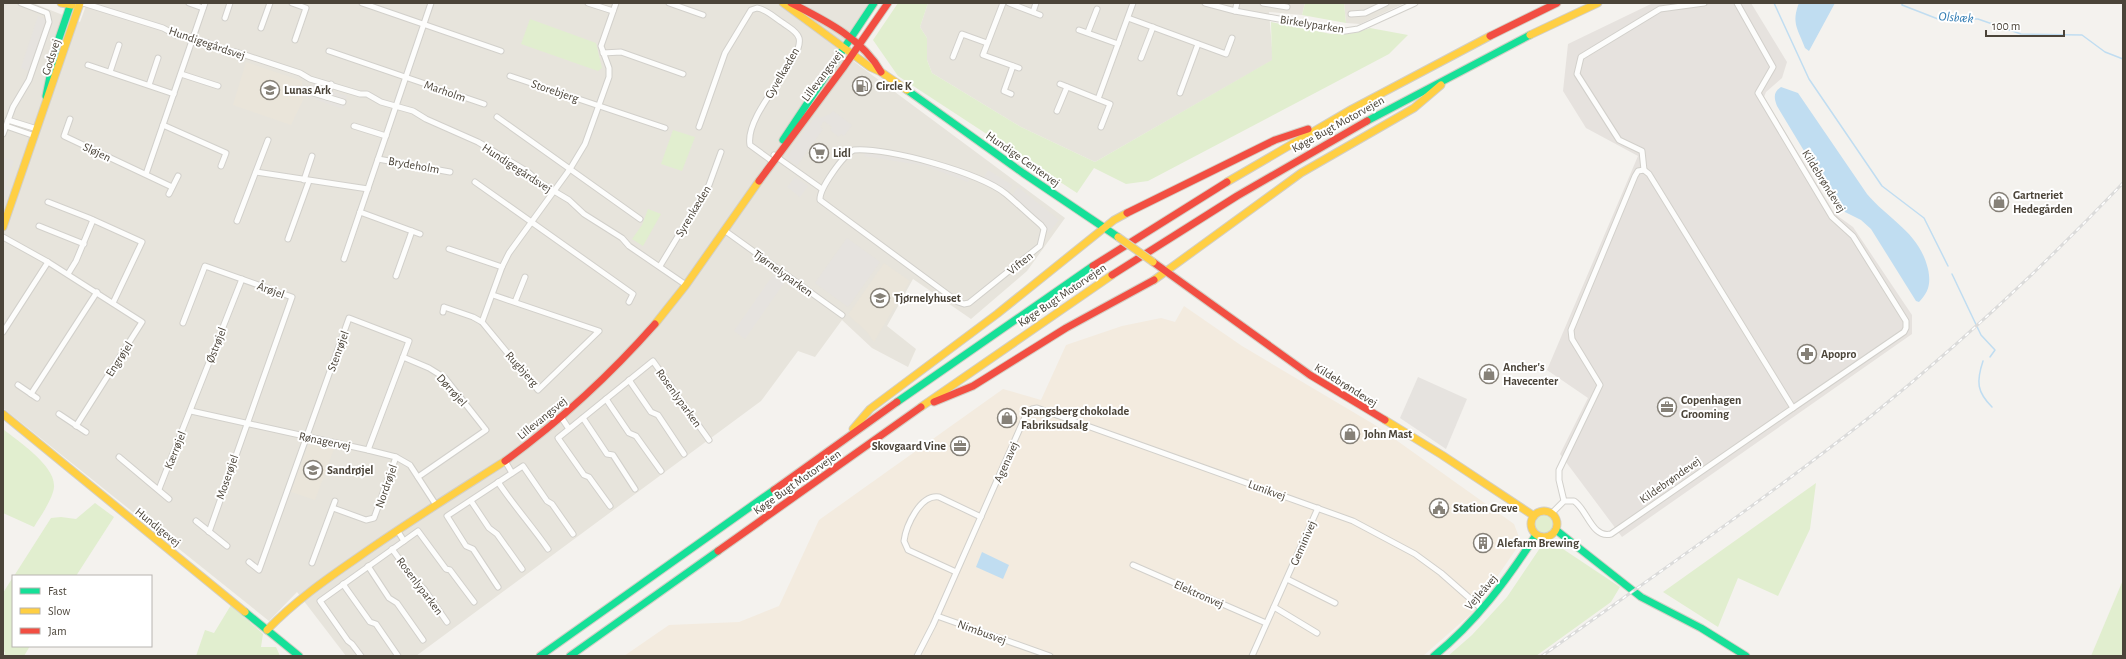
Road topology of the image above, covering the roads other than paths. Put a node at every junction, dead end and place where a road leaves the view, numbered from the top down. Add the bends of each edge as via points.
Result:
1 (21, 3) edge
2 (61, 3) edge
3 (81, 3) edge
4 (189, 3) edge
5 (230, 3) edge
6 (270, 3) edge
7 (292, 3) edge
8 (362, 3) edge
9 (432, 3) edge
10 (588, 3) edge
11 (616, 3) edge
12 (668, 3) edge
13 (687, 3) edge
14 (783, 3) edge
15 (790, 3) edge
16 (874, 3) edge
17 (888, 3) edge
18 (1003, 3) edge
19 (1009, 3) edge
20 (1036, 3) edge
21 (1133, 3) edge
22 (1205, 3) edge
23 (1237, 3) edge
24 (1263, 3) edge
25 (1386, 3) edge
26 (1415, 3) edge
27 (1557, 3) edge
28 (1598, 3) edge
29 (1704, 3) edge
30 (1737, 3) edge
31 (70, 4) edge
32 (204, 6) edge
33 (1287, 7) dead end
34 (685, 9) junction
35 (1097, 10) dead end
36 (613, 11) junction
37 (1235, 11) junction
38 (1033, 12) junction
39 (1351, 14) dead end
40 (703, 15) dead end
41 (1040, 15) dead end
42 (225, 18) dead end
43 (1128, 18) junction
44 (424, 24) junction
45 (1153, 27) junction
46 (261, 28) dead end
47 (1079, 30) dead end
48 (1088, 32) junction
49 (850, 38) junction
50 (1232, 38) dead end
51 (192, 40) junction
52 (295, 40) dead end
53 (988, 43) junction
54 (1118, 44) junction
55 (1198, 44) junction
56 (119, 45) dead end
57 (859, 46) junction
58 (844, 48) junction
59 (329, 51) dead end
60 (501, 51) dead end
61 (603, 53) junction
62 (852, 54) junction
63 (953, 57) dead end
64 (158, 58) dead end
65 (1141, 58) dead end
66 (88, 65) dead end
67 (1013, 66) junction
68 (1019, 68) dead end
69 (110, 72) junction
70 (881, 72) junction
71 (181, 74) junction
72 (683, 74) dead end
73 (1455, 74) junction
74 (510, 76) dead end
75 (406, 77) junction
76 (331, 84) junction
77 (1060, 84) dead end
78 (149, 85) junction
79 (218, 86) dead end
80 (1067, 87) junction
81 (310, 92) dead end
82 (1180, 93) dead end
83 (174, 94) junction
84 (1011, 94) dead end
85 (327, 97) junction
86 (1098, 99) junction
87 (343, 102) dead end
88 (484, 104) dead end
89 (396, 106) junction
90 (599, 106) junction
91 (1057, 111) dead end
92 (497, 117) dead end
93 (41, 118) junction
94 (8, 120) junction
95 (70, 120) dead end
96 (1326, 123) junction
97 (163, 125) junction
98 (6, 126) junction
99 (354, 126) dead end
100 (1101, 126) dead end
101 (699, 127) dead end
102 (665, 128) dead end
103 (36, 132) junction
104 (3, 134) edge
105 (386, 136) junction
106 (268, 140) dead end
107 (721, 152) dead end
108 (312, 156) dead end
109 (378, 158) junction
110 (774, 158) junction
111 (221, 166) dead end
112 (570, 169) junction
113 (1644, 170) junction
114 (256, 172) junction
115 (450, 172) dead end
116 (146, 174) junction
117 (178, 176) dead end
118 (307, 180) junction
119 (474, 182) dead end
120 (172, 187) junction
121 (368, 189) junction
122 (822, 189) junction
123 (554, 191) junction
124 (169, 194) dead end
125 (618, 194) dead end
126 (614, 200) junction
127 (48, 202) dead end
128 (360, 212) junction
129 (640, 219) dead end
130 (93, 220) junction
131 (238, 221) dead end
132 (532, 222) junction
133 (38, 226) dead end
134 (3, 227) edge
135 (1103, 227) junction
136 (724, 230) junction
137 (412, 231) junction
138 (420, 234) dead end
139 (3, 237) edge
140 (288, 239) dead end
141 (84, 244) junction
142 (449, 249) dead end
143 (344, 259) dead end
144 (48, 262) junction
145 (1153, 262) joint
146 (660, 266) junction
147 (502, 267) junction
148 (1167, 272) junction
149 (68, 274) junction
150 (396, 276) dead end
151 (525, 277) dead end
152 (242, 280) junction
153 (686, 285) junction
154 (96, 292) junction
155 (493, 295) junction
156 (515, 302) junction
157 (629, 302) dead end
158 (113, 303) junction
159 (442, 312) dead end
160 (842, 316) dead end
161 (482, 322) junction
162 (183, 323) dead end
163 (3, 332) edge
164 (403, 358) junction
165 (629, 380) junction
166 (18, 385) dead end
167 (31, 394) junction
168 (38, 398) dead end
169 (606, 399) junction
170 (920, 408) junction
171 (1793, 408) junction
172 (1032, 409) joint
173 (191, 411) junction
174 (3, 414) edge
175 (59, 414) dead end
176 (561, 417) junction
177 (583, 418) junction
178 (246, 423) junction
179 (76, 426) junction
180 (569, 429) junction
181 (86, 432) dead end
182 (306, 438) junction
183 (709, 440) dead end
184 (844, 440) junction
185 (368, 450) junction
186 (684, 454) dead end
187 (119, 457) dead end
188 (396, 457) junction
189 (505, 461) junction
190 (661, 471) dead end
191 (512, 473) junction
192 (418, 477) junction
193 (498, 482) junction
194 (159, 489) junction
195 (635, 489) dead end
196 (169, 499) dead end
197 (336, 501) dead end
198 (471, 501) junction
199 (1564, 501) junction
200 (436, 505) junction
201 (610, 506) dead end
202 (333, 508) junction
203 (1318, 508) junction
204 (1552, 513) junction
205 (1534, 516) junction
206 (981, 517) junction
207 (196, 521) dead end
208 (397, 530) junction
209 (1556, 530) junction
210 (209, 532) junction
211 (573, 534) dead end
212 (1536, 535) junction
213 (404, 541) junction
214 (227, 546) dead end
215 (392, 549) junction
216 (548, 549) dead end
217 (249, 562) dead end
218 (312, 563) dead end
219 (1133, 565) dead end
220 (368, 566) junction
221 (522, 569) dead end
222 (956, 572) junction
223 (1287, 578) junction
224 (343, 584) junction
225 (498, 586) dead end
226 (474, 602) dead end
227 (1335, 603) dead end
228 (1274, 607) junction
229 (1482, 609) junction
230 (937, 616) junction
231 (447, 622) dead end
232 (1266, 623) junction
233 (267, 630) junction
234 (1317, 633) dead end
235 (423, 640) dead end
236 (299, 656) edge
237 (361, 656) edge
238 (398, 656) edge
239 (540, 656) edge
240 (570, 656) edge
241 (917, 656) edge
242 (1050, 656) edge
243 (1252, 656) edge
244 (1434, 656) edge
245 (1746, 656) edge

1 - 94 street via 44,10 49,18 29,80
2 - 31 main road
3 - 31 main road
3 - 51 street, Hundigegårdsvej via 163,28
3 - 93 main road, Godsvej
4 - 32 street
5 - 42 street
6 - 46 street
7 - 52 street via 306,8
8 - 44 street
9 - 44 street
10 - 36 street
11 - 36 street
12 - 34 street
13 - 34 street
14 - 58 main road, Hundige Centervej
15 - 49 main road, Hundige Centervej via 822,19
16 - 49 main road, Lillevangsvej
17 - 57 main road, Lillevangsvej
18 - 53 street
19 - 38 street
20 - 38 street
21 - 43 street
22 - 37 street, Birkelyparken
23 - 37 street
24 - 33 street
25 - 39 street via 1364,13
26 - 37 street, Birkelyparken via 1358,29 1345,31
27 - 96 main road, Køge Bugt Motorvejen via 1448,57
28 - 73 main road, Køge Bugt Motorvejen
29 - 113 street via 1660,9 1581,57 1577,74 1619,140 1642,151
30 - 171 street, Kildebrøndevej via 1773,67 1758,93 1832,217 1853,236 1906,321 1904,332
31 - 93 main road, Godsvej via 56,47
32 - 51 street
34 - 40 street
35 - 48 street
36 - 61 street via 602,41
38 - 41 street
43 - 45 street
43 - 54 street
44 - 60 street
44 - 75 street
45 - 55 street
45 - 65 street
47 - 48 street
48 - 54 street
49 - 57 main road, Hundige Centervej
49 - 58 main road, Lillevangsvej
50 - 55 street via 1226,54
51 - 71 street
51 - 76 street, Hundigegårdsvej
53 - 63 street via 962,34
53 - 67 street via 983,55
54 - 86 street
55 - 82 street
56 - 69 street
57 - 62 main road, Lillevangsvej
57 - 70 main road, Hundige Centervej via 877,61
58 - 62 main road, Hundige Centervej
58 - 110 main road, Lillevangsvej via 808,99
59 - 75 street, Marholm
61 - 72 street via 621,52
61 - 90 street via 609,68 609,77
62 - 70 main road, Hundige Centervej
62 - 110 main road, Lillevangsvej
64 - 78 street
66 - 69 street
67 - 68 street
67 - 84 street via 1004,91
69 - 78 street
70 - 135 main road, Hundige Centervej
71 - 79 street
71 - 83 street
73 - 148 main road via 1414,108 1302,173 1241,215
73 - 170 main road, Køge Bugt Motorvejen via 1330,141 1207,214 1053,313
74 - 90 street, Storebjerg
75 - 88 street, Marholm
75 - 89 street
76 - 85 street
76 - 89 street, Hundigegårdsvej via 367,94 381,102
77 - 80 street
78 - 83 street
80 - 86 street
80 - 91 street
81 - 85 street
83 - 97 street
85 - 87 street
86 - 100 street via 1110,104
89 - 105 street, Brydeholm
89 - 123 street, Hundigegårdsvej via 413,111 478,142
90 - 102 street, Storebjerg
90 - 112 street via 585,144
92 - 112 street
93 - 103 main road, Godsvej
94 - 98 street
94 - 103 street
95 - 116 street, Sløjen via 64,136
96 - 135 main road via 1275,140
96 - 184 main road, Køge Bugt Motorvejen via 1110,254
97 - 111 street via 226,153
97 - 116 street
98 - 103 street
98 - 104 street
99 - 105 street, Brydeholm
101 - 110 street, Gyvelkæden via 728,47 751,10 764,10 796,33 799,40 796,53 758,115 750,133 750,145
103 - 134 main road, Godsvej
105 - 109 street, Brydeholm
106 - 114 street
107 - 146 street, Syrenkæden via 708,185
108 - 118 street
109 - 115 street, Brydeholm
109 - 121 street, Brydeholm
110 - 122 street
110 - 136 main road, Lillevangsvej
112 - 123 street
112 - 126 street
113 - 171 street via 1650,174
113 - 199 street via 1638,171 1635,176 1571,330 1572,339 1600,385 1559,470
114 - 118 street
114 - 131 street
116 - 120 street, Sløjen
117 - 120 street
118 - 121 street
118 - 140 street
119 - 132 street
120 - 124 street
121 - 128 street, Brydeholm
122 - 122 street, Viften via 820,200 825,205 964,304 969,303 1042,242 1044,229 1006,194 978,180 927,161 854,150 845,157
123 - 132 street
123 - 146 street, Hundigegårdsvej
125 - 126 street
126 - 129 street
127 - 130 street
128 - 137 street
128 - 143 street, Brydeholm
130 - 141 street
130 - 158 street via 142,242
132 - 147 street
132 - 157 street via 633,294
133 - 141 street
135 - 145 main road, Hundige Centervej, bridge
135 - 184 main road via 997,314 870,409
136 - 153 main road, Lillevangsvej
136 - 160 street, Tjørnelyparken
137 - 138 street
137 - 150 street
139 - 144 street, Engrøjel
141 - 149 street
142 - 147 street
144 - 149 street, Engrøjel
144 - 163 street
145 - 148 main road, Kildebrøndevej
146 - 153 street, Hundigegårdsvej
147 - 155 street
148 - 170 main road via 1066,328 973,386
148 - 205 main road, Kildebrøndevej via 1310,375 1442,455
149 - 154 street, Engrøjel
151 - 156 street
152 - 162 street, Årøjel via 205,266
152 - 173 street, Østrøjel
152 - 178 street, Årøjel via 292,298
153 - 176 main road, Lillevangsvej via 625,358
154 - 158 street, Engrøjel
154 - 167 street
155 - 156 street, Rugbjerg
155 - 161 street
156 - 161 street, Rugbjerg via 600,331 538,390
158 - 179 street, Engrøjel via 142,322
159 - 161 street, Rugbjerg via 444,307 473,316
164 - 182 street, Stenrøjel via 409,340 349,318
164 - 185 street
164 - 192 street, Dørrøjel via 446,378 486,430
165 - 169 street, Rosenlyparken
165 - 183 street, Rosenlyparken via 653,361
165 - 186 street via 651,412 658,415
166 - 167 street
167 - 168 street
169 - 177 street, Rosenlyparken
169 - 190 street via 629,433 636,436
170 - 240 main road, Køge Bugt Motorvejen
171 - 199 street, Kildebrøndevej via 1611,534 1604,535 1598,532 1578,504 1570,500
172 - 203 street, Lunikvej via 1043,409
172 - 206 street, Agenavej via 1025,417
173 - 178 street, Rønagervej
173 - 194 street, Kærrøjel
174 - 233 main road, Hundigevej
175 - 179 street
176 - 180 street
176 - 189 main road, Lillevangsvej via 548,430
177 - 180 street, Rosenlyparken
177 - 195 street via 607,454 613,455
178 - 182 street, Rønagervej
178 - 210 street, Moserøjel
179 - 181 street
180 - 201 street, Rosenlyparken via 558,438
182 - 185 street, Rønagervej
182 - 217 street via 259,570
184 - 239 main road, Køge Bugt Motorvejen
185 - 188 street, Rønagervej
187 - 194 street
188 - 192 street, Rønagervej via 410,465
188 - 202 street, Nordrøjel via 374,518 366,520
189 - 191 street
189 - 200 main road, Lillevangsvej
191 - 193 street
191 - 211 street via 523,466
192 - 200 street, Rønagervej
193 - 198 street
193 - 216 street
194 - 196 street
197 - 202 street
198 - 221 street
198 - 225 street via 447,516 466,546 473,549
199 - 204 street
200 - 208 main road, Lillevangsvej
202 - 218 street
203 - 223 street, Geminivej
203 - 229 street, Lunikvej via 1353,521 1408,549 1441,573
204 - 205 main road via 1540,512
204 - 209 main road via 1557,519
205 - 212 main road via 1531,526
206 - 222 street, Agenavej
206 - 222 street via 939,497 933,497 928,498 910,522 904,541 908,550
207 - 210 street
208 - 213 street, Rosenlyparken
208 - 233 main road, Lillevangsvej via 311,590
209 - 212 main road via 1550,537
209 - 245 main road via 1641,597 1701,628
210 - 214 street
212 - 229 main road, Vejleåvej via 1503,584
213 - 215 street, Rosenlyparken
213 - 226 street, Rosenlyparken via 418,531
215 - 220 street, Rosenlyparken
215 - 231 street, Rosenlyparken via 417,583 424,588
219 - 232 street, Elektronvej
220 - 224 street, Rosenlyparken
220 - 235 street via 389,598 397,603
222 - 230 street, Agenavej
223 - 227 street, Geminivej
223 - 228 street, Geminivej
224 - 237 street, Rosenlyparken via 320,601 348,642
224 - 238 street
228 - 232 street, Geminivej
228 - 234 street
229 - 244 main road, Vejleåvej
230 - 241 street, Agenavej
230 - 242 street, Nimbusvej
232 - 243 street, Geminivej
233 - 236 main road, Hundigevej

